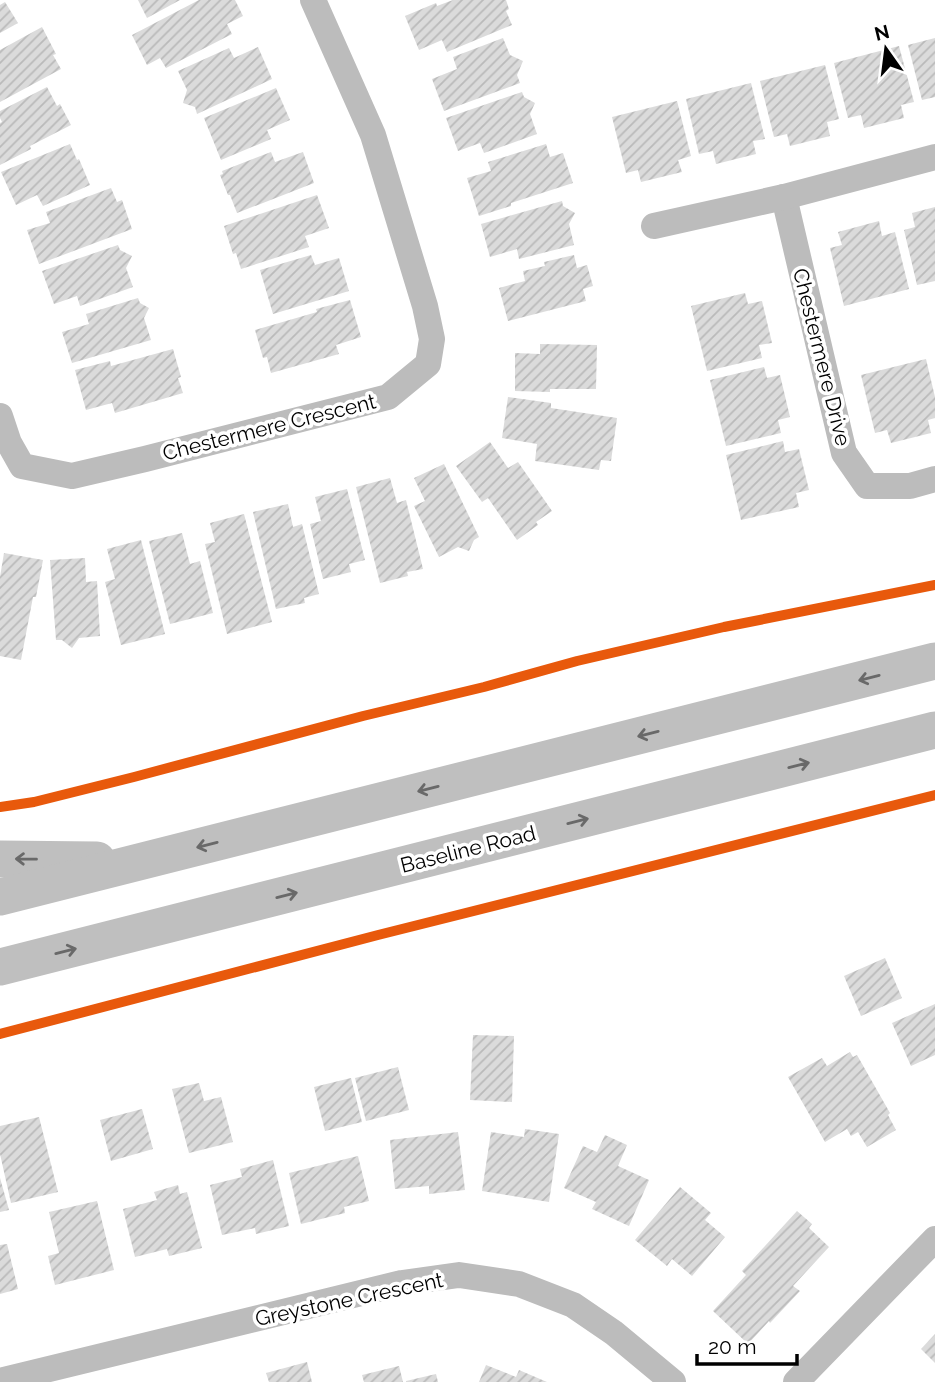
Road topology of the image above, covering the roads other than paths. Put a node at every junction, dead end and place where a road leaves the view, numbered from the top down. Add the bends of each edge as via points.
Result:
1 (313, 0) edge
2 (935, 157) edge
3 (784, 197) junction
4 (654, 226) dead end
5 (0, 416) edge
6 (935, 479) edge
7 (935, 661) edge
8 (935, 730) edge
9 (0, 859) edge
10 (143, 861) junction
11 (0, 897) edge
12 (0, 967) edge
13 (935, 1239) edge
14 (0, 1381) edge
15 (673, 1382) edge
16 (796, 1382) edge

1 - 5 street, Chestermere Crescent via 373,135 425,306 432,339 428,364 388,397 72,476 22,466
2 - 3 street
3 - 4 street
3 - 6 street, Chestermere Drive via 844,453 867,486 909,486
7 -> 10 main road
12 -> 8 main road, Baseline Road
10 -> 9 main road
10 - 11 main road
13 - 16 street
14 - 15 street, Greystone Crescent via 402,1283 459,1275 519,1284 573,1305 614,1332

